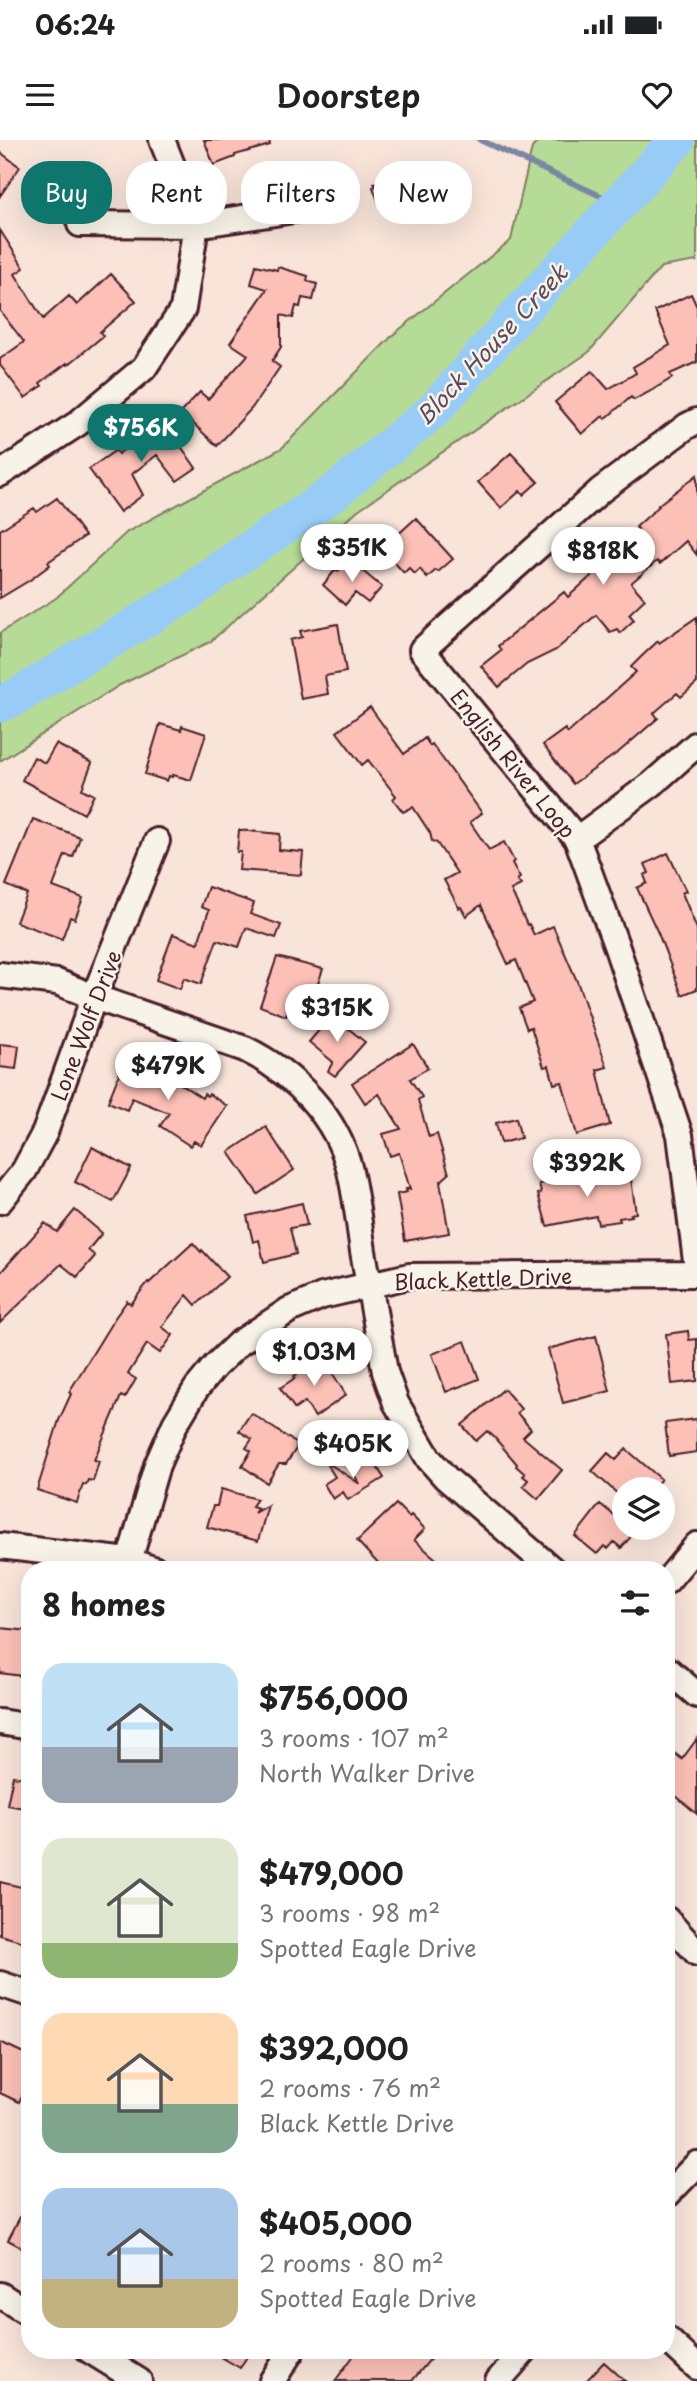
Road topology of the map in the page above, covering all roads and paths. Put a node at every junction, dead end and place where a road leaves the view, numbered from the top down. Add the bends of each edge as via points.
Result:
1 (162, 140) edge
2 (241, 218) edge
3 (80, 224) dead end
4 (196, 225) junction
5 (697, 421) edge
6 (0, 474) edge
7 (697, 744) edge
8 (577, 839) junction
9 (157, 841) dead end
10 (0, 975) edge
11 (94, 997) junction
12 (0, 1201) edge
13 (697, 1271) edge
14 (369, 1284) junction
15 (697, 1545) edge
16 (0, 1546) edge
17 (129, 1561) joint
18 (543, 1561) edge
19 (675, 1571) edge
20 (675, 1676) edge
21 (697, 1695) edge
22 (0, 1722) edge
23 (21, 1726) edge
24 (675, 1929) edge
25 (697, 1953) edge
26 (0, 1984) edge
27 (21, 1991) edge
28 (697, 2164) edge
29 (675, 2187) edge
30 (0, 2295) edge
31 (21, 2308) edge
32 (675, 2346) edge
33 (104, 2359) edge
34 (286, 2359) edge
35 (517, 2359) edge
36 (697, 2367) edge
37 (139, 2381) edge
38 (272, 2381) edge
39 (498, 2381) edge

1 - 4 street
2 - 4 street
3 - 4 street
4 - 6 street via 183,309 144,368 77,424
5 - 8 street, English River Loop via 601,490 422,650
7 - 8 street
8 - 13 street, English River Loop via 680,1135
9 - 11 street, Lone Wolf Drive
10 - 11 street via 57,982
11 - 12 street, Lone Wolf Drive via 45,1132 24,1171
11 - 14 street via 245,1049 289,1077 316,1104 336,1135 350,1170
13 - 14 street, Black Kettle Drive via 408,1276
14 - 17 street, Black Kettle Drive via 322,1296 289,1311 238,1344 215,1366 196,1389 161,1454
14 - 18 street via 385,1372 413,1434 446,1478
15 - 19 street
16 - 17 street
20 - 21 street
22 - 23 street
24 - 25 street
26 - 27 street
28 - 29 street
30 - 31 street
32 - 36 street
33 - 37 street
34 - 38 street
35 - 39 street

